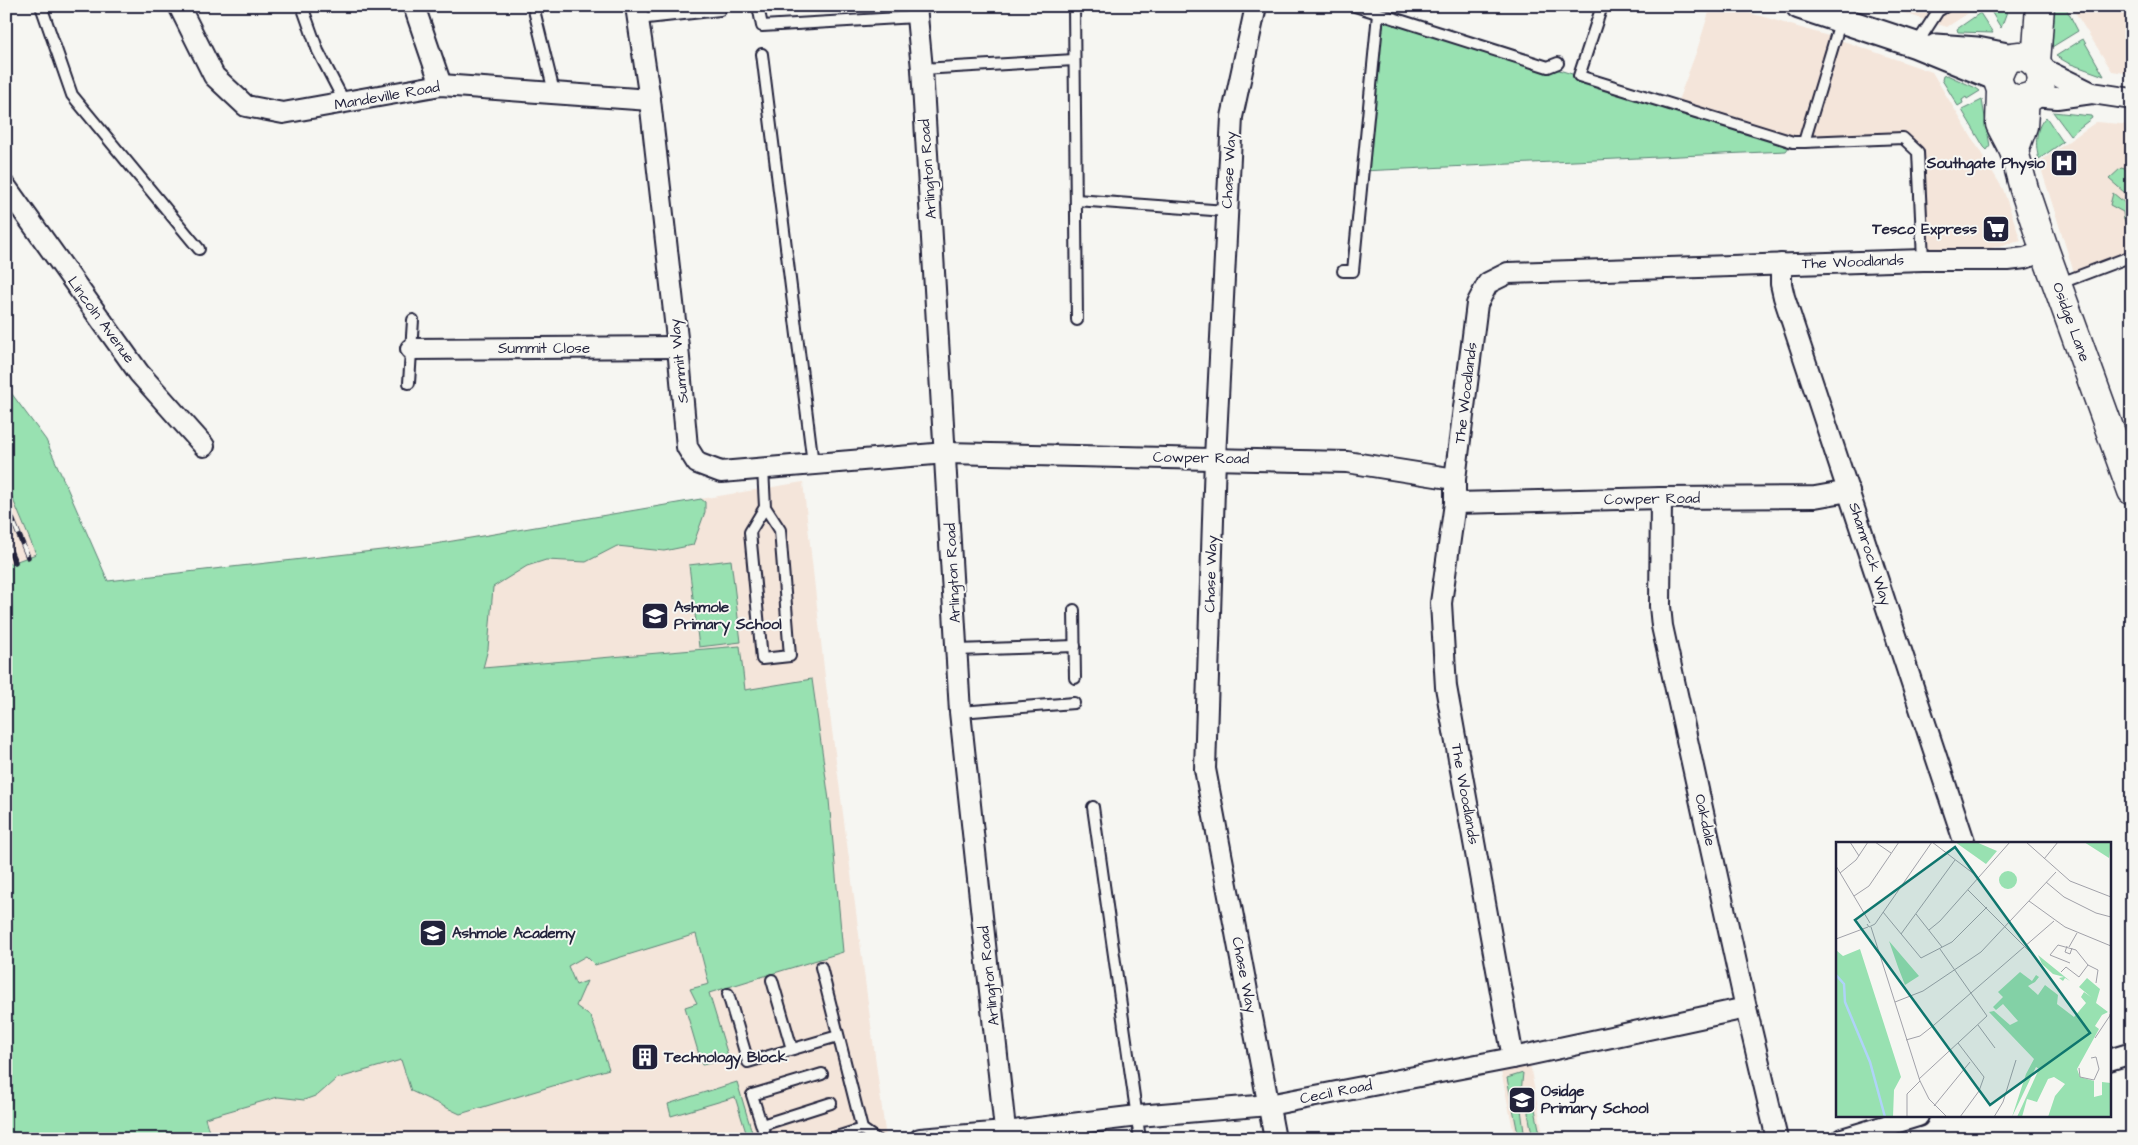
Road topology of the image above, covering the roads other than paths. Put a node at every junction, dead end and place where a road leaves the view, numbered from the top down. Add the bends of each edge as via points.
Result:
1 (41, 6) edge
2 (179, 6) edge
3 (302, 6) edge
4 (414, 6) edge
5 (533, 6) edge
6 (758, 6) edge
7 (1074, 6) edge
8 (1256, 6) edge
9 (1355, 6) edge
10 (1602, 6) edge
11 (1800, 6) edge
12 (1946, 6) edge
13 (2029, 6) edge
14 (2040, 6) edge
15 (720, 10) dead end
16 (637, 12) edge
17 (916, 12) edge
18 (1843, 13) edge
19 (1378, 14) junction
20 (1916, 45) junction
21 (762, 54) dead end
22 (1074, 60) junction
23 (1558, 63) dead end
24 (922, 68) junction
25 (2020, 76) junction
26 (441, 85) junction
27 (554, 92) junction
28 (2092, 93) junction
29 (2132, 99) edge
30 (650, 100) junction
31 (346, 104) junction
32 (1804, 142) junction
33 (6, 187) edge
34 (1076, 200) junction
35 (1226, 211) junction
36 (199, 249) dead end
37 (2045, 251) junction
38 (2132, 256) edge
39 (1923, 260) junction
40 (1781, 264) junction
41 (1343, 271) dead end
42 (2058, 284) junction
43 (413, 320) dead end
44 (1077, 320) dead end
45 (678, 347) junction
46 (411, 349) junction
47 (409, 383) dead end
48 (204, 446) dead end
49 (946, 453) junction
50 (1215, 458) junction
51 (813, 464) junction
52 (762, 468) junction
53 (1455, 479) junction
54 (1849, 491) junction
55 (2132, 491) edge
56 (1661, 498) junction
57 (1455, 503) junction
58 (765, 507) junction
59 (1074, 610) dead end
60 (1075, 646) junction
61 (958, 650) junction
62 (1075, 678) dead end
63 (1074, 704) dead end
64 (960, 712) junction
65 (1092, 807) dead end
66 (1964, 842) edge
67 (821, 967) dead end
68 (772, 980) dead end
69 (728, 994) dead end
70 (1746, 1008) junction
71 (838, 1036) junction
72 (792, 1050) junction
73 (2132, 1054) edge
74 (1513, 1058) junction
75 (2110, 1060) edge
76 (822, 1074) dead end
77 (831, 1104) dead end
78 (1269, 1105) junction
79 (1138, 1116) junction
80 (1911, 1118) edge
81 (762, 1125) junction
82 (862, 1129) junction
83 (1006, 1135) edge
84 (872, 1138) edge
85 (766, 1139) edge
86 (830, 1139) edge
87 (920, 1139) edge
88 (1140, 1139) edge
89 (1275, 1139) edge
90 (1777, 1139) edge
91 (1842, 1139) edge

1 - 36 lane via 72,95
2 - 31 street, Mandeville Road via 214,76 246,106 283,114
3 - 31 lane via 318,51
4 - 26 street
5 - 27 lane
6 - 17 lane via 762,26
7 - 22 lane
8 - 35 street, Chase Way via 1232,117
9 - 19 lane
10 - 32 lane via 1579,76 1793,142
11 - 18 street
12 - 20 lane via 1938,11
13 - 25 main road via 2018,35
14 - 25 main road
15 - 16 lane
16 - 30 street, Summit Way
17 - 24 street, Arlington Road
18 - 20 street
18 - 32 lane
19 - 23 lane via 1548,66
19 - 41 lane via 1353,271
20 - 25 street
21 - 51 lane
22 - 24 lane
22 - 34 lane
24 - 49 street, Arlington Road
25 - 28 street
25 - 28 street via 2058,98
25 - 37 main road, Osidge Lane via 2023,126 2014,152
26 - 27 street, Mandeville Road
26 - 31 street, Mandeville Road
27 - 30 street, Mandeville Road
28 - 29 street
30 - 45 street, Summit Way
32 - 39 lane via 1903,138 1918,152
33 - 48 street, Lincoln Avenue via 139,373
34 - 35 lane
34 - 44 lane
35 - 50 street, Chase Way
37 - 39 street, The Woodlands via 2008,260
37 - 42 main road, Osidge Lane
38 - 42 lane
39 - 40 street, The Woodlands
40 - 53 street, The Woodlands via 1508,273 1488,283 1477,304
40 - 54 street, Shamrock Way via 1784,297
42 - 55 main road, Osidge Lane
43 - 46 lane
45 - 46 street, Summit Close
45 - 52 street, Summit Way via 687,447 697,463 721,472
46 - 47 lane
49 - 50 street, Cowper Road
49 - 51 street, Summit Way
49 - 61 street, Arlington Road
50 - 53 street, Cowper Road via 1347,462
50 - 78 street, Chase Way via 1205,770
51 - 52 street, Summit Way
52 - 58 lane
53 - 57 street, The Woodlands
54 - 56 street, Cowper Road via 1815,497
54 - 66 street, Shamrock Way
56 - 57 street, Cowper Road
56 - 70 street, Oakdale via 1662,626
57 - 74 street, The Woodlands via 1441,603 1446,687
58 - 58 lane via 780,530 790,656 762,659 750,532
59 - 60 lane
60 - 61 lane
60 - 62 lane
61 - 64 street, Arlington Road
63 - 64 lane
64 - 83 street, Arlington Road
65 - 79 lane
67 - 71 lane
68 - 72 lane
69 - 72 lane via 748,1062
70 - 74 street, Cecil Road
70 - 90 street, Oakdale
71 - 72 lane
71 - 82 lane
73 - 75 street
74 - 78 street, Cecil Road
76 - 81 lane via 752,1095
77 - 81 lane
78 - 79 street, Cecil Road
78 - 89 street, Chase Way
79 - 83 street, Cecil Road
79 - 88 lane
80 - 91 street
81 - 85 lane
82 - 84 lane
82 - 86 lane
83 - 87 street, Cecil Road

